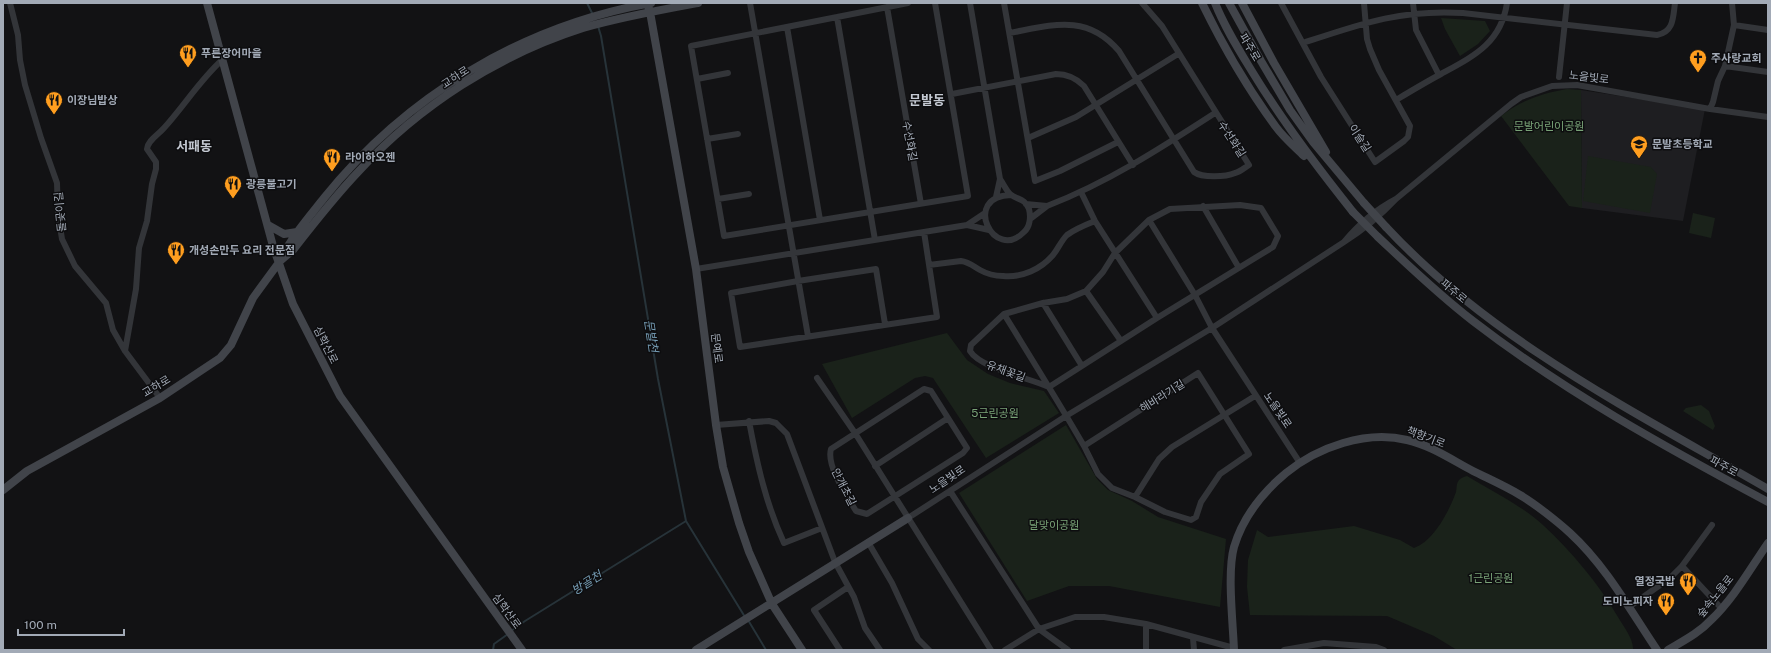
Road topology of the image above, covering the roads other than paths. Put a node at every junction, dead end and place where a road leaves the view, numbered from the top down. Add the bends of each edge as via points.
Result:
1 (10, 3) edge
2 (207, 3) edge
3 (648, 3) edge
4 (698, 3) edge
5 (750, 3) edge
6 (908, 3) edge
7 (935, 3) edge
8 (970, 3) edge
9 (1004, 3) edge
10 (1142, 3) edge
11 (1202, 3) edge
12 (1215, 3) edge
13 (1229, 3) edge
14 (1242, 3) edge
15 (1281, 3) edge
16 (1364, 3) edge
17 (1413, 3) edge
18 (1507, 3) edge
19 (1567, 3) edge
20 (1675, 3) edge
21 (1732, 3) edge
22 (887, 7) junction
23 (650, 12) junction
24 (1414, 13) junction
25 (837, 17) junction
26 (1504, 18) junction
27 (1365, 22) junction
28 (1565, 24) junction
29 (1734, 25) junction
30 (787, 27) junction
31 (1768, 30) edge
32 (755, 33) junction
33 (1010, 33) junction
34 (1303, 43) junction
35 (1178, 54) junction
36 (222, 60) junction
37 (1725, 66) junction
38 (1768, 72) edge
39 (728, 73) dead end
40 (1439, 75) junction
41 (1559, 77) dead end
42 (697, 79) junction
43 (1137, 79) junction
44 (1018, 81) junction
45 (984, 88) junction
46 (952, 94) junction
47 (1396, 100) junction
48 (1096, 105) junction
49 (1710, 109) junction
50 (1215, 113) junction
51 (1768, 117) edge
52 (738, 134) dead end
53 (1028, 138) junction
54 (707, 139) junction
55 (1174, 139) junction
56 (1118, 142) junction
57 (1133, 164) junction
58 (1337, 172) junction
59 (1325, 177) junction
60 (1000, 179) junction
61 (1081, 192) junction
62 (749, 194) dead end
63 (1011, 195) junction
64 (996, 197) junction
65 (718, 199) junction
66 (921, 204) junction
67 (1026, 204) junction
68 (1047, 206) junction
69 (1203, 206) junction
70 (871, 212) junction
71 (986, 213) junction
72 (1030, 219) junction
73 (820, 220) junction
74 (1149, 220) junction
75 (1095, 221) junction
76 (268, 225) junction
77 (788, 225) junction
78 (967, 225) junction
79 (989, 230) junction
80 (297, 232) junction
81 (924, 232) junction
82 (875, 240) junction
83 (793, 253) junction
84 (1115, 253) junction
85 (280, 261) junction
86 (929, 265) junction
87 (1239, 268) junction
88 (696, 269) junction
89 (798, 281) junction
90 (1086, 291) junction
91 (1195, 295) junction
92 (1043, 303) junction
93 (1004, 314) junction
94 (1157, 318) junction
95 (885, 324) junction
96 (1212, 328) junction
97 (808, 336) junction
98 (1121, 341) junction
99 (125, 351) junction
100 (1082, 366) junction
101 (817, 378) dead end
102 (1049, 387) junction
103 (1255, 396) junction
104 (160, 398) junction
105 (1225, 415) junction
106 (1066, 416) junction
107 (948, 418) junction
108 (749, 421) junction
109 (716, 425) junction
110 (855, 433) junction
111 (1084, 446) junction
112 (1300, 463) junction
113 (875, 466) junction
114 (3, 490) edge
115 (1768, 490) edge
116 (950, 491) junction
117 (894, 496) junction
118 (1135, 497) junction
119 (1768, 502) edge
120 (908, 518) junction
121 (1712, 524) dead end
122 (822, 528) junction
123 (868, 542) junction
124 (1768, 543) edge
125 (835, 562) junction
126 (1682, 566) junction
127 (848, 587) junction
128 (772, 604) junction
129 (1629, 607) junction
130 (1722, 609) junction
131 (1146, 624) junction
132 (1039, 629) junction
133 (1193, 638) junction
134 (1234, 649) edge
135 (522, 650) edge
136 (696, 650) edge
137 (802, 650) edge
138 (840, 650) edge
139 (880, 650) edge
140 (929, 650) edge
141 (991, 650) edge
142 (1005, 650) edge
143 (1068, 650) edge
144 (1146, 650) edge
145 (1194, 650) edge
146 (1284, 650) edge
147 (1384, 650) edge
148 (1657, 650) edge
149 (1668, 650) edge

1 - 99 street, 돌곶이길 via 18,35 25,85 57,183 62,239 75,266 106,303 113,330
2 - 36 street, 심학산로
3 - 23 street
3 - 80 street, 교하로 via 582,19 538,36 503,52 442,89 408,114 359,158
4 - 23 street, 교하로
5 - 32 street
6 - 22 street
7 - 46 street
8 - 45 street
9 - 33 street
10 - 35 street, 수선화길 via 1157,20
11 - 59 street via 1251,91 1277,129
12 - 59 street, 파주로 via 1224,24 1279,116
13 - 58 street, 파주로 via 1290,110
14 - 58 street
15 - 34 street, 이슬길
16 - 27 street, 이슬길
17 - 24 street
18 - 26 street
19 - 28 street
20 - 28 street via 1670,28 1657,35
21 - 29 street
22 - 25 street
22 - 66 street, 수선화길
23 - 85 street, 교하로 via 585,28 516,55 477,77 413,120 359,171 293,250
23 - 88 street, 문예로
24 - 26 street via 1449,12
24 - 27 street
24 - 40 street via 1419,38
25 - 30 street
25 - 70 street
26 - 28 street
26 - 40 street via 1497,33 1483,49
27 - 34 street
27 - 47 street, 이슬길 via 1367,39 1374,59
28 - 41 street
29 - 31 street
29 - 37 street
30 - 32 street
30 - 73 street
32 - 42 street via 691,46
32 - 77 street
33 - 43 street, 수선화길 via 1060,24 1087,27 1113,43
33 - 44 street
34 - 47 street, 이슬길 via 1375,162 1408,137 1410,126
35 - 43 street
35 - 50 street, 수선화길
36 - 76 street, 심학산로
36 - 99 street via 148,143 147,148 156,162 156,169 147,221 139,248 136,289
37 - 38 street
37 - 49 street
39 - 42 street
40 - 47 street
42 - 54 street
43 - 48 street
43 - 55 street, 수선화길
44 - 45 street
44 - 48 street via 1056,74 1069,76 1079,81
44 - 53 street
45 - 46 street
45 - 60 street
46 - 66 street via 968,196
48 - 53 street via 1062,124
48 - 56 street
49 - 51 street, 노을빛로
49 - 96 street, 노을빛로 via 1577,85 1552,86 1521,98 1396,199 1380,208 1344,242
50 - 55 street, 수선화길
50 - 55 street, 수선화길 via 1249,165 1234,174 1198,175
52 - 54 street
53 - 56 street via 1035,181
54 - 65 street
55 - 57 street, 수선화길
56 - 57 street
57 - 61 street, 수선화길
58 - 115 street, 파주로, bridge via 1386,227 1435,276 1476,309 1545,358
59 - 119 street, 파주로, bridge via 1353,212 1435,290 1530,362 1645,435
60 - 63 street
60 - 64 street
61 - 68 street, 수선화길
61 - 75 street
62 - 65 street
63 - 64 street
63 - 67 street
64 - 71 street
65 - 77 street via 724,236
66 - 70 street
67 - 68 street
67 - 72 street
68 - 72 street
69 - 74 street, 유채꽃길 via 1170,209
69 - 87 street
69 - 87 street, 유채꽃길 via 1240,204 1261,208 1278,236 1273,247
70 - 73 street
70 - 82 street
71 - 78 street
71 - 79 street via 985,222
72 - 79 street via 1026,231 1013,239 999,238
73 - 77 street
74 - 84 street, 유채꽃길
74 - 91 street
75 - 84 street
75 - 86 street via 1072,232 1044,264 1022,275 995,275 979,270 966,261
76 - 80 street via 284,234
76 - 85 street, 심학산로
77 - 83 street
78 - 79 street
78 - 81 street
80 - 85 street, 교하로
81 - 82 street
81 - 86 street
82 - 83 street
83 - 88 street
83 - 89 street
84 - 90 street, 유채꽃길
84 - 94 street
85 - 104 street, 교하로 via 253,298 231,345 220,358
85 - 135 street, 심학산로 via 294,304 340,396
86 - 95 street via 937,317
87 - 91 street, 유채꽃길
88 - 109 street, 문예로
89 - 95 street via 876,269
89 - 97 street
89 - 97 street via 732,293 740,347
90 - 92 street, 유채꽃길 via 1066,299
90 - 98 street
91 - 94 street, 유채꽃길
91 - 96 street
92 - 93 street, 유채꽃길
92 - 100 street
93 - 102 street, 유채꽃길
93 - 102 street, 유채꽃길 via 971,345 970,351 973,356 989,366
94 - 98 street, 유채꽃길
95 - 97 street
96 - 103 street, 노을빛로
96 - 106 street, 노을빛로
98 - 100 street, 유채꽃길
99 - 104 street, 돌곶이길
100 - 102 street, 유채꽃길
101 - 110 street
102 - 106 street, 유채꽃길
103 - 105 street
103 - 112 street, 노을빛로
104 - 114 street, 교하로 via 27,471
105 - 111 street, 해바라기길 via 1198,373
105 - 118 street via 1172,447 1159,459
105 - 118 street, 해바라기길 via 1249,454 1220,474 1202,502 1196,517 1191,520 1164,512
106 - 111 street, 해바라기길
106 - 116 street, 노을빛로
107 - 110 street, 안개초길 via 931,391 924,389
107 - 113 street
107 - 117 street, 안개초길 via 967,448
108 - 109 street
108 - 122 street via 776,423 787,434
108 - 122 street via 761,480 772,518 784,543
109 - 128 street, 문예로 via 723,467 739,523
110 - 113 street
110 - 117 street, 안개초길 via 831,449 829,456 839,482 856,511 867,514
111 - 118 street, 해바라기길 via 1098,474 1112,488
112 - 129 street, 책향기로 via 1334,446 1370,437 1408,440 1430,448 1522,496 1570,533 1605,570
112 - 134 street, 책향기로 via 1278,479 1256,502 1246,518 1234,548 1231,567
113 - 117 street
116 - 120 street, 노을빛로
116 - 132 street
117 - 120 street
120 - 123 street, 노을빛로
120 - 141 street
121 - 126 street
122 - 125 street
123 - 125 street, 노을빛로
123 - 140 street via 892,583 918,639
124 - 130 street, 숲속노을로
125 - 127 street
125 - 128 street, 노을빛로
126 - 129 street via 1670,578
126 - 130 street
127 - 138 street via 814,610
127 - 139 street via 865,628
128 - 136 street, 노을빛로
128 - 137 street, 문예로
129 - 148 street, 책향기로
130 - 149 street, 숲속노을로 via 1693,635
131 - 132 street via 1104,617 1075,617
131 - 133 street
131 - 144 street
132 - 142 street
132 - 143 street
133 - 134 street
133 - 145 street
146 - 147 street via 1324,643 1376,647

